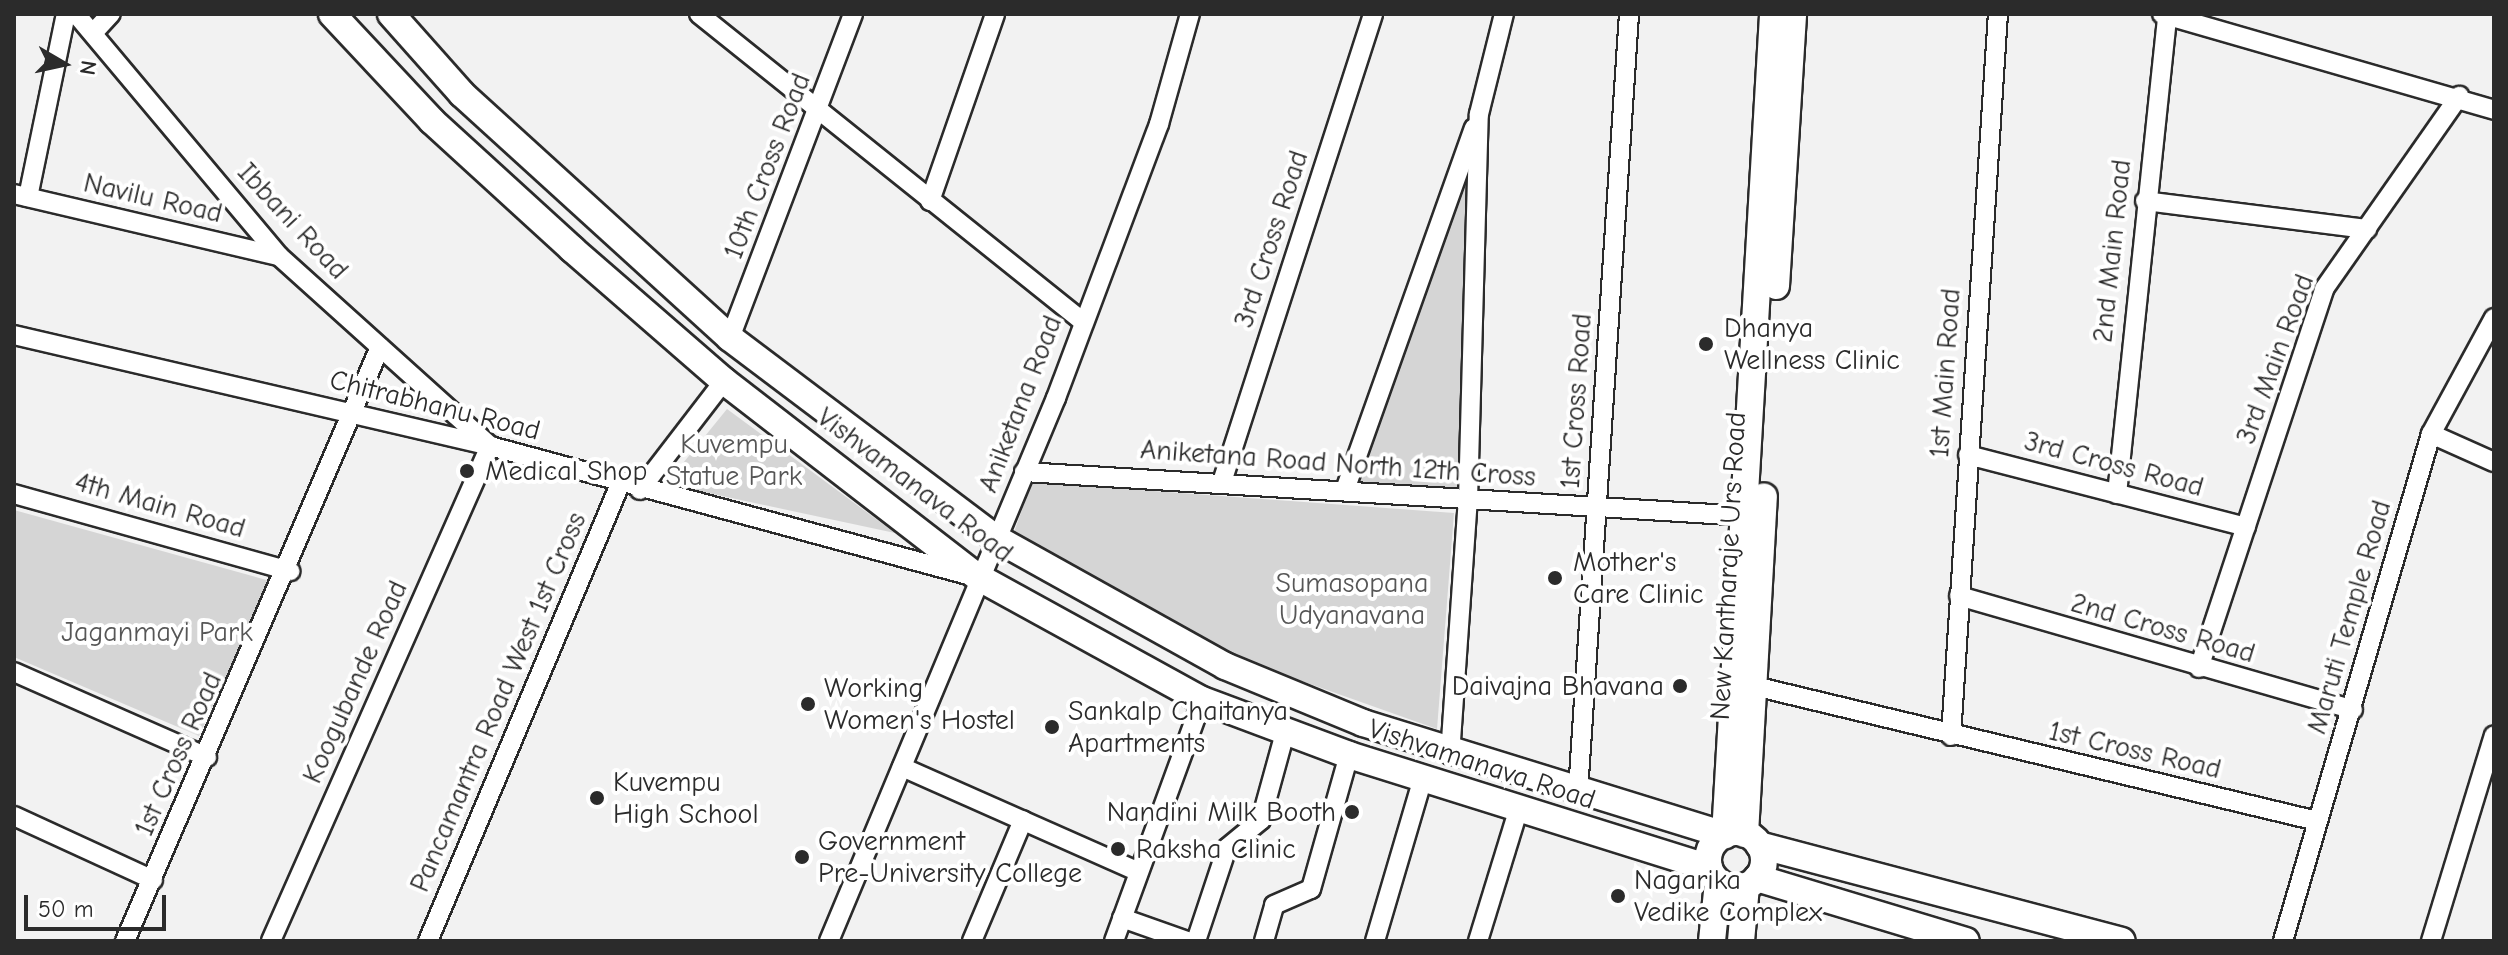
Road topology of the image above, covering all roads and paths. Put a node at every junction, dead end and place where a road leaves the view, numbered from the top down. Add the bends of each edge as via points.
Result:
1 (66, 14) edge
2 (76, 14) edge
3 (111, 14) edge
4 (332, 14) edge
5 (391, 14) edge
6 (699, 14) edge
7 (853, 14) edge
8 (995, 14) edge
9 (1190, 14) edge
10 (1373, 14) edge
11 (1504, 14) edge
12 (1629, 14) edge
13 (1773, 14) edge
14 (1793, 14) edge
15 (1998, 14) edge
16 (2165, 14) edge
17 (93, 33) junction
18 (2459, 96) junction
19 (2494, 110) edge
20 (820, 112) junction
21 (1479, 114) junction
22 (21, 195) edge
23 (930, 201) junction
24 (2145, 201) junction
25 (2367, 229) junction
26 (279, 256) junction
27 (2494, 318) edge
28 (1082, 321) junction
29 (14, 335) edge
30 (730, 338) junction
31 (380, 347) junction
32 (724, 381) junction
33 (354, 413) junction
34 (2431, 434) junction
35 (490, 446) junction
36 (1968, 455) junction
37 (2494, 462) edge
38 (1024, 472) junction
39 (1222, 482) junction
40 (620, 485) junction
41 (640, 490) junction
42 (1345, 490) junction
43 (14, 494) edge
44 (2117, 494) junction
45 (1468, 500) junction
46 (1597, 510) junction
47 (1745, 516) junction
48 (2246, 527) junction
49 (997, 539) junction
50 (290, 571) junction
51 (978, 577) junction
52 (1959, 596) junction
53 (2199, 668) junction
54 (14, 672) edge
55 (1754, 686) junction
56 (1202, 700) junction
57 (2353, 710) junction
58 (1285, 733) junction
59 (2494, 735) edge
60 (1951, 736) junction
61 (1349, 755) junction
62 (1450, 755) junction
63 (207, 757) junction
64 (902, 767) junction
65 (1423, 778) junction
66 (1578, 792) junction
67 (1518, 811) junction
68 (14, 816) edge
69 (1023, 820) junction
70 (2317, 821) junction
71 (1743, 838) junction
72 (1137, 871) junction
73 (1714, 875) junction
74 (153, 880) junction
75 (1752, 882) junction
76 (1122, 918) junction
77 (125, 941) edge
78 (271, 941) edge
79 (428, 941) edge
80 (829, 941) edge
81 (972, 941) edge
82 (1114, 941) edge
83 (1187, 941) edge
84 (1196, 941) edge
85 (1264, 941) edge
86 (1375, 941) edge
87 (1478, 941) edge
88 (1712, 941) edge
89 (1741, 941) edge
90 (1966, 941) edge
91 (2122, 941) edge
92 (2283, 941) edge
93 (2431, 941) edge

1 - 22 street
2 - 17 street, Ibbani Road
3 - 17 street
4 - 32 main road, Vishvamanava Road via 432,121
5 - 30 main road, Vishvamanava Road via 462,94
6 - 20 street
7 - 20 street, 10th Cross Road
8 - 23 street
9 - 28 street, Aniketana Road via 1159,124
10 - 39 street, 3rd Cross Road
11 - 21 street
12 - 46 street, 1st Cross Road
13 - 47 main road, New Kantharaje Urs Road
14 - 55 main road, New Kantharaje Urs Road
15 - 36 street, 1st Main Road
16 - 18 street
16 - 24 street, 2nd Main Road
17 - 26 street, Ibbani Road
18 - 19 street
18 - 25 street, 3rd Main Road
20 - 23 street
20 - 30 street, 10th Cross Road
21 - 42 street
21 - 45 street
22 - 26 street, Navilu Road
23 - 28 street
24 - 25 street
24 - 44 street, 2nd Main Road
25 - 48 street, 3rd Main Road via 2324,289
26 - 31 street, Ibbani Road
27 - 34 street, Maruti Temple Road
28 - 38 street, Aniketana Road
29 - 33 street, Chitrabhanu Road
30 - 49 main road, Vishvamanava Road
31 - 33 street, 1st Cross Road
31 - 35 street, Ibbani Road
32 - 41 street
32 - 51 main road, Vishvamanava Road
33 - 35 street, Chitrabhanu Road
33 - 50 street, 1st Cross Road
34 - 37 street
34 - 57 street, Maruti Temple Road
35 - 40 street, Chitrabhanu Road
35 - 78 street, Koogubande Road
36 - 44 street, 3rd Cross Road
36 - 52 street, 1st Main Road
38 - 39 street, Aniketana Road North 12th Cross
38 - 49 street, Aniketana Road
39 - 42 street, Aniketana Road North 12th Cross
40 - 41 street, Chitrabhanu Road
40 - 79 street, Pancamantra Road West 1st Cross
41 - 51 street, Chitrabhanu Road
42 - 45 street, Aniketana Road North 12th Cross
43 - 50 street, 4th Main Road
44 - 48 street, 3rd Cross Road
45 - 46 street, Aniketana Road North 12th Cross
45 - 62 street
46 - 47 street, Aniketana Road North 12th Cross
46 - 66 street, 1st Cross Road
47 - 71 main road, New Kantharaje Urs Road
48 - 53 street, 3rd Main Road
49 - 51 street, Aniketana Road
49 - 62 main road, Vishvamanava Road via 1225,666
50 - 63 street, 1st Cross Road
51 - 56 main road, Vishvamanava Road
51 - 64 street, Aniketana Road
52 - 53 street, 2nd Cross Road
52 - 60 street, 1st Main Road
53 - 57 street, 2nd Cross Road
54 - 63 street
55 - 60 street, 1st Cross Road
55 - 71 main road, New Kantharaje Urs Road
56 - 58 main road, Vishvamanava Road
56 - 72 street
57 - 70 street, Maruti Temple Road
58 - 61 main road, Vishvamanava Road
58 - 84 street via 1261,820 1227,848
59 - 93 street
60 - 70 street, 1st Cross Road
61 - 65 main road, Vishvamanava Road
61 - 85 street via 1311,889 1274,905
62 - 66 main road, Vishvamanava Road
63 - 74 street, 1st Cross Road
64 - 69 street
64 - 80 street, Aniketana Road
65 - 67 main road, Vishvamanava Road
65 - 86 street
66 - 71 main road, Vishvamanava Road
67 - 73 main road, Vishvamanava Road
67 - 87 street
68 - 74 street
69 - 72 street
69 - 81 street
70 - 92 street, Maruti Temple Road
71 - 73 main road via 1713,845
71 - 75 main road via 1764,862
71 - 91 main road, Vishvamanava Road
72 - 76 street
73 - 75 main road, Vishvamanava Road
73 - 88 main road
74 - 77 street, 1st Cross Road
75 - 89 main road
75 - 90 main road
76 - 82 street
76 - 83 street

